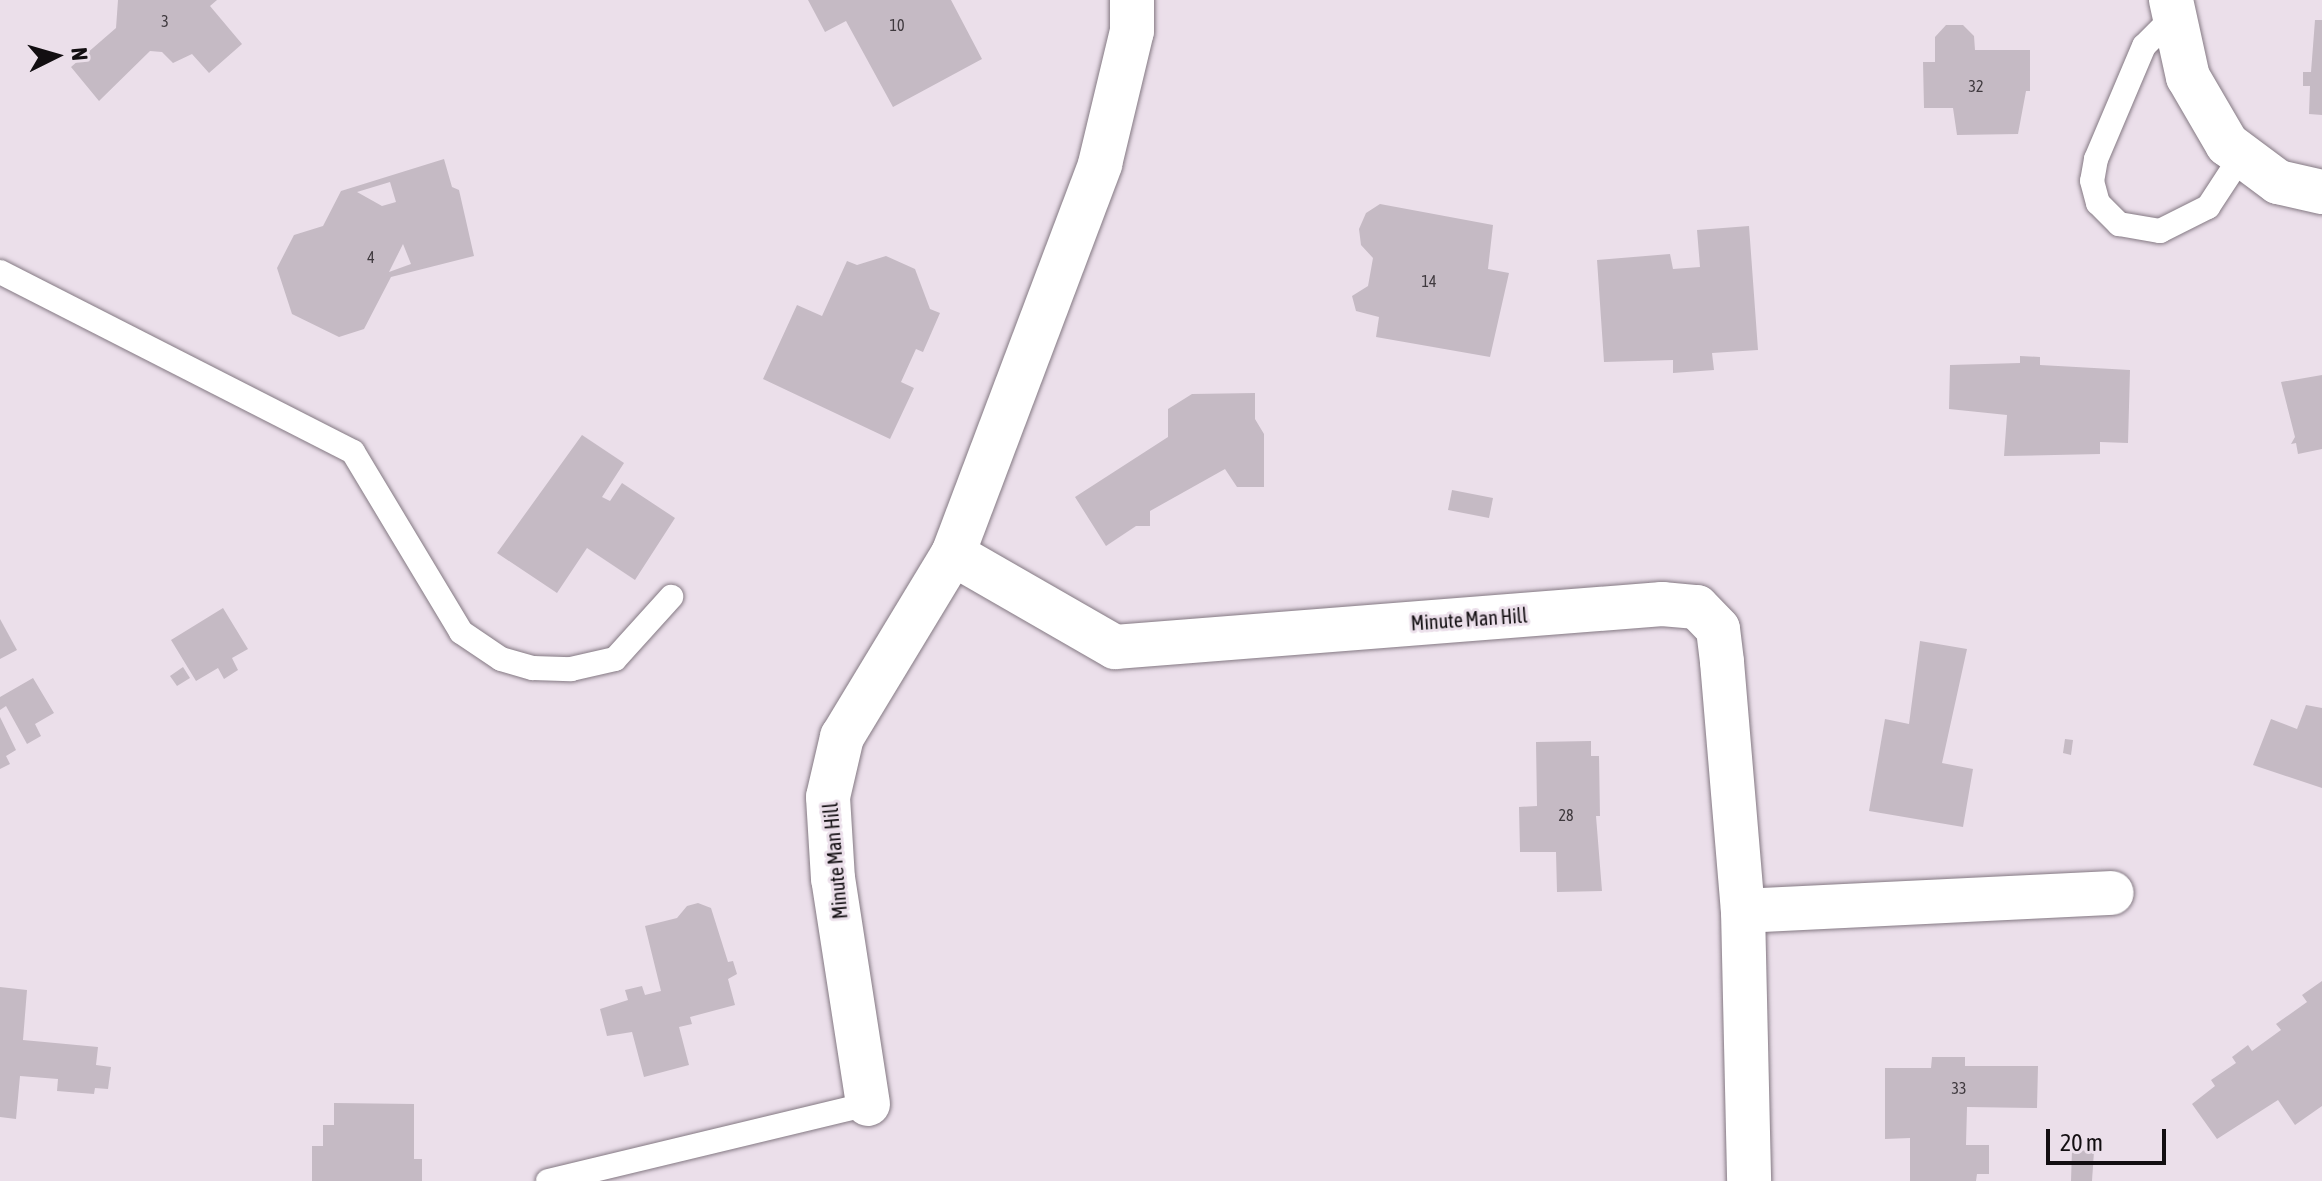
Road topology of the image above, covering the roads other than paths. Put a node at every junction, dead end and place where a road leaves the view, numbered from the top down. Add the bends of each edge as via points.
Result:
1 (1132, 0) edge
2 (2173, 8) edge
3 (2242, 155) junction
4 (2322, 192) edge
5 (0, 272) edge
6 (953, 554) junction
7 (671, 597) dead end
8 (2112, 893) dead end
9 (1743, 911) junction
10 (868, 1104) joint
11 (548, 1181) edge
12 (1749, 1181) edge

1 - 6 street, Minute Man Hill via 1132,31 1100,164
2 - 3 street via 2188,77 2227,144
2 - 3 lane via 2144,46 2096,159 2092,181 2098,203 2119,224 2160,231 2208,207
3 - 4 street via 2278,182
5 - 7 lane via 353,452 461,632 501,659 533,668 571,669 615,659
6 - 9 street, Minute Man Hill via 1115,647 1662,604 1697,607 1718,629
6 - 10 street, Minute Man Hill via 842,737 828,797 833,879
8 - 9 street
9 - 12 street, Minute Man Hill
10 - 11 lane

